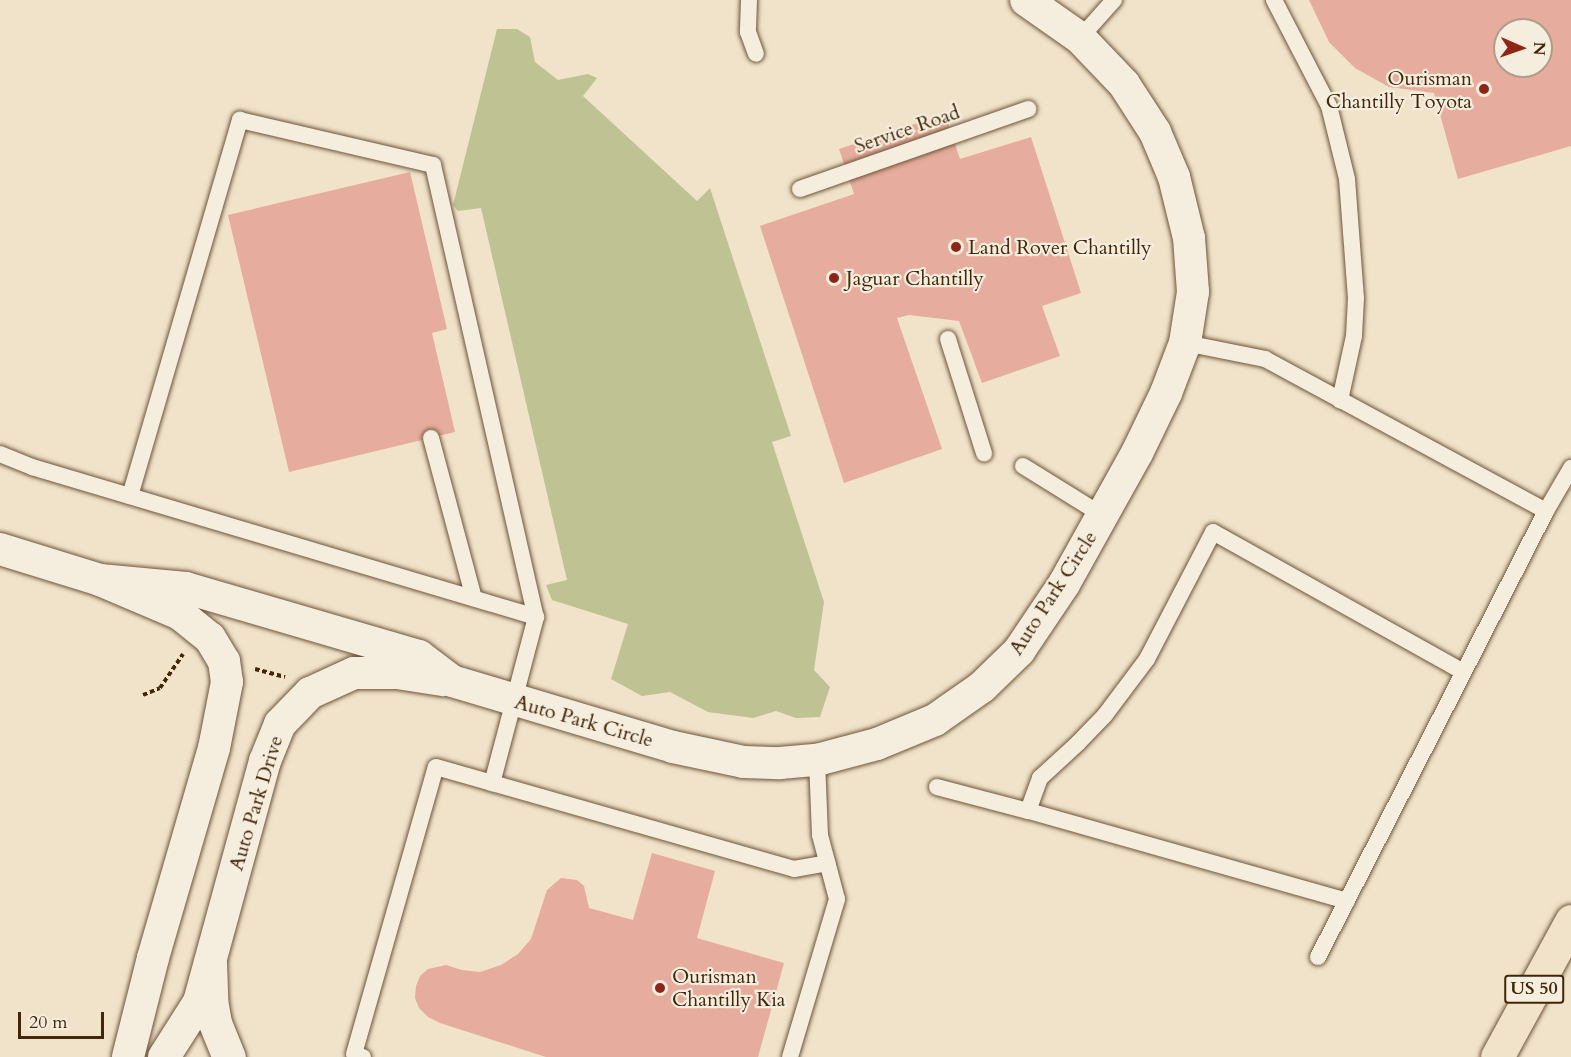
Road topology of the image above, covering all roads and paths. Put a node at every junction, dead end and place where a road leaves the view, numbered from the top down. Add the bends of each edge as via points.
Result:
1 (748, 0) edge
2 (1026, 0) edge
3 (1114, 0) edge
4 (1274, 0) edge
5 (1080, 38) junction
6 (756, 54) dead end
7 (1028, 110) dead end
8 (800, 189) dead end
9 (948, 339) dead end
10 (1185, 343) junction
11 (1340, 400) junction
12 (430, 438) dead end
13 (984, 453) dead end
14 (0, 454) edge
15 (1023, 466) dead end
16 (1571, 468) edge
17 (130, 496) junction
18 (1546, 512) junction
19 (1102, 515) junction
20 (0, 549) edge
21 (100, 580) junction
22 (474, 598) junction
23 (536, 616) junction
24 (1464, 672) junction
25 (452, 681) junction
26 (516, 701) junction
27 (817, 760) junction
28 (492, 783) junction
29 (937, 787) dead end
30 (1028, 811) junction
31 (827, 863) junction
32 (1347, 901) junction
33 (1571, 921) edge
34 (1318, 957) dead end
35 (210, 962) junction
36 (128, 1057) edge
37 (164, 1057) edge
38 (229, 1057) edge
39 (363, 1057) edge
40 (790, 1057) edge
41 (1497, 1057) edge

1 - 6 lane via 748,32
2 - 5 street, Auto Park Circle
3 - 5 lane
4 - 11 lane via 1329,106 1347,179 1355,307 1350,366
5 - 10 street, Auto Park Circle via 1124,84 1155,132 1174,177 1189,238 1192,282
7 - 8 lane, Service Road
9 - 13 lane
10 - 11 lane via 1265,359
10 - 19 street, Auto Park Circle via 1137,453
11 - 18 lane
12 - 22 lane
14 - 17 lane via 24,465
15 - 19 lane
16 - 18 lane
17 - 22 lane
17 - 23 lane via 240,120 434,165
18 - 24 lane
19 - 27 street, Auto Park Circle via 1064,584 1019,651 982,687 935,720 877,744
20 - 21 street, Auto Park Circle
21 - 25 street, Auto Park Circle via 186,588 419,656
21 - 36 street, Auto Park Circle via 180,614 210,638 224,661 227,682 214,748
22 - 23 lane
23 - 26 lane
24 - 30 lane via 1213,532 1147,659 1105,715 1040,778
24 - 32 lane
25 - 26 street, Auto Park Circle
25 - 35 street, Auto Park Drive via 354,673 310,693 280,724 265,761
26 - 27 street, Auto Park Circle via 710,756 780,763
26 - 28 lane
27 - 31 lane via 820,835
28 - 31 lane via 794,869
28 - 39 lane via 436,767 354,1054
29 - 30 lane
30 - 32 lane
31 - 40 lane via 837,898
32 - 34 lane
33 - 41 highway, US 50
35 - 37 street, Auto Park Drive via 199,1002
35 - 38 main road via 215,1023

